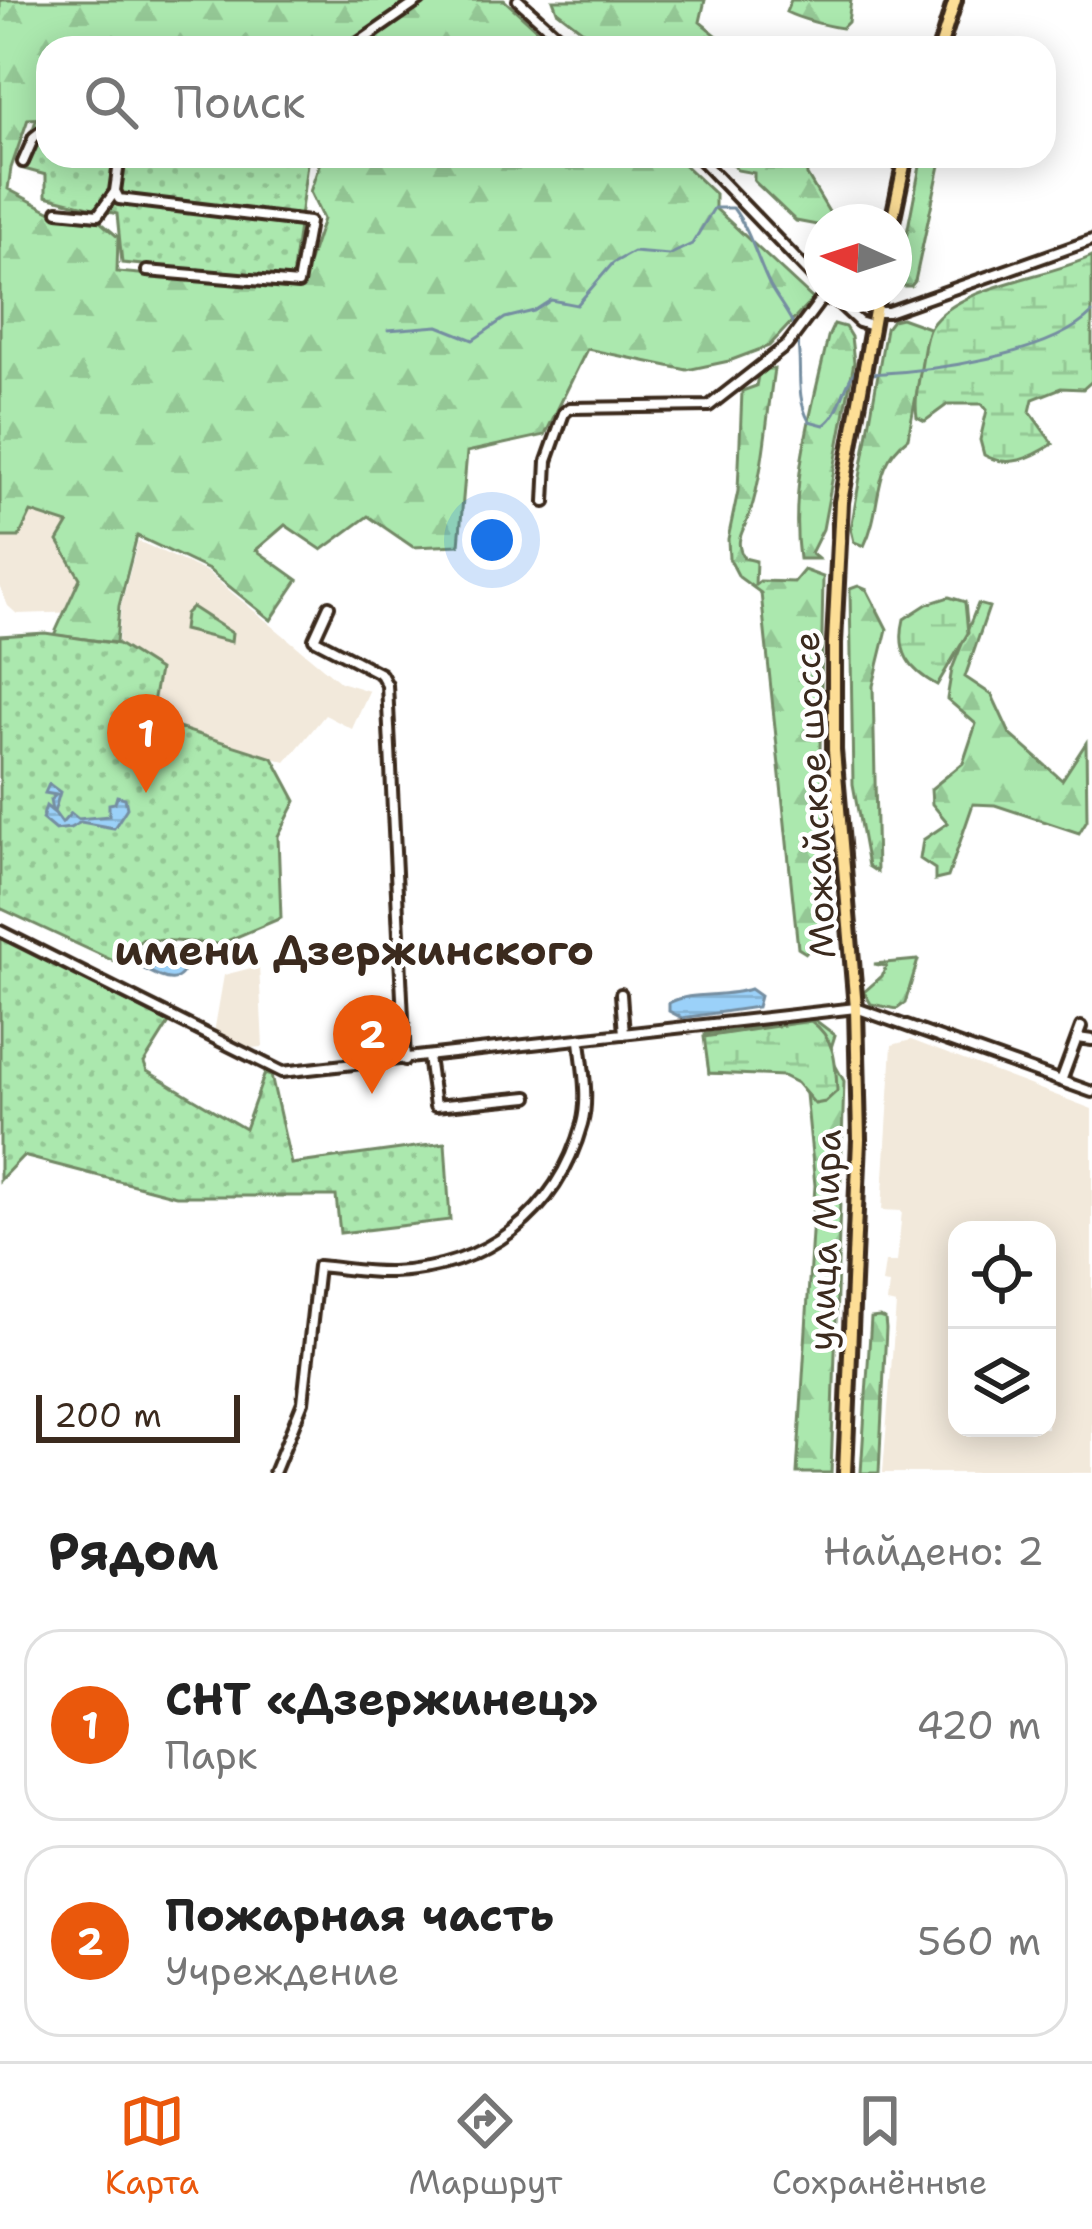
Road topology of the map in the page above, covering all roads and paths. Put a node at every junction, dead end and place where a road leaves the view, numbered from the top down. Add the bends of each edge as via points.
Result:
1 (420, 0) edge
2 (518, 0) edge
3 (956, 0) edge
4 (369, 36) edge
5 (558, 36) edge
6 (944, 36) edge
7 (36, 135) edge
8 (23, 162) dead end
9 (118, 168) edge
10 (709, 168) edge
11 (903, 168) edge
12 (115, 191) junction
13 (896, 204) edge
14 (58, 211) dead end
15 (1092, 239) edge
16 (804, 267) edge
17 (147, 271) dead end
18 (912, 303) edge
19 (812, 312) edge
20 (848, 312) edge
21 (875, 312) edge
22 (872, 326) junction
23 (545, 502) dead end
24 (329, 607) dead end
25 (0, 931) edge
26 (621, 994) dead end
27 (856, 1008) junction
28 (625, 1035) junction
29 (1092, 1040) edge
30 (580, 1041) junction
31 (428, 1058) junction
32 (405, 1060) junction
33 (1061, 1081) junction
34 (1092, 1092) edge
35 (528, 1097) dead end
36 (274, 1473) edge
37 (845, 1473) edge

1 - 4 street
2 - 5 street
3 - 6 main road
7 - 8 street
9 - 12 street
10 - 16 street
11 - 13 main road
12 - 14 street via 98,215
12 - 17 street via 123,200 309,222 298,284
15 - 18 street
19 - 23 street via 787,345 709,406 570,408 548,461
20 - 22 street
21 - 22 main road, Можайское шоссе
22 - 27 main road, Можайское шоссе via 841,502 835,643 834,750
24 - 32 street via 314,639 381,674 387,685
25 - 32 street via 270,1069
26 - 28 street
27 - 28 street
27 - 33 street
27 - 37 main road, улица Мира via 859,1196
28 - 30 street
29 - 33 street via 1079,1033
30 - 31 street
30 - 36 street via 583,1122 556,1190 502,1242 394,1272 319,1266 303,1402
31 - 32 street
31 - 35 street via 435,1106
33 - 34 street

